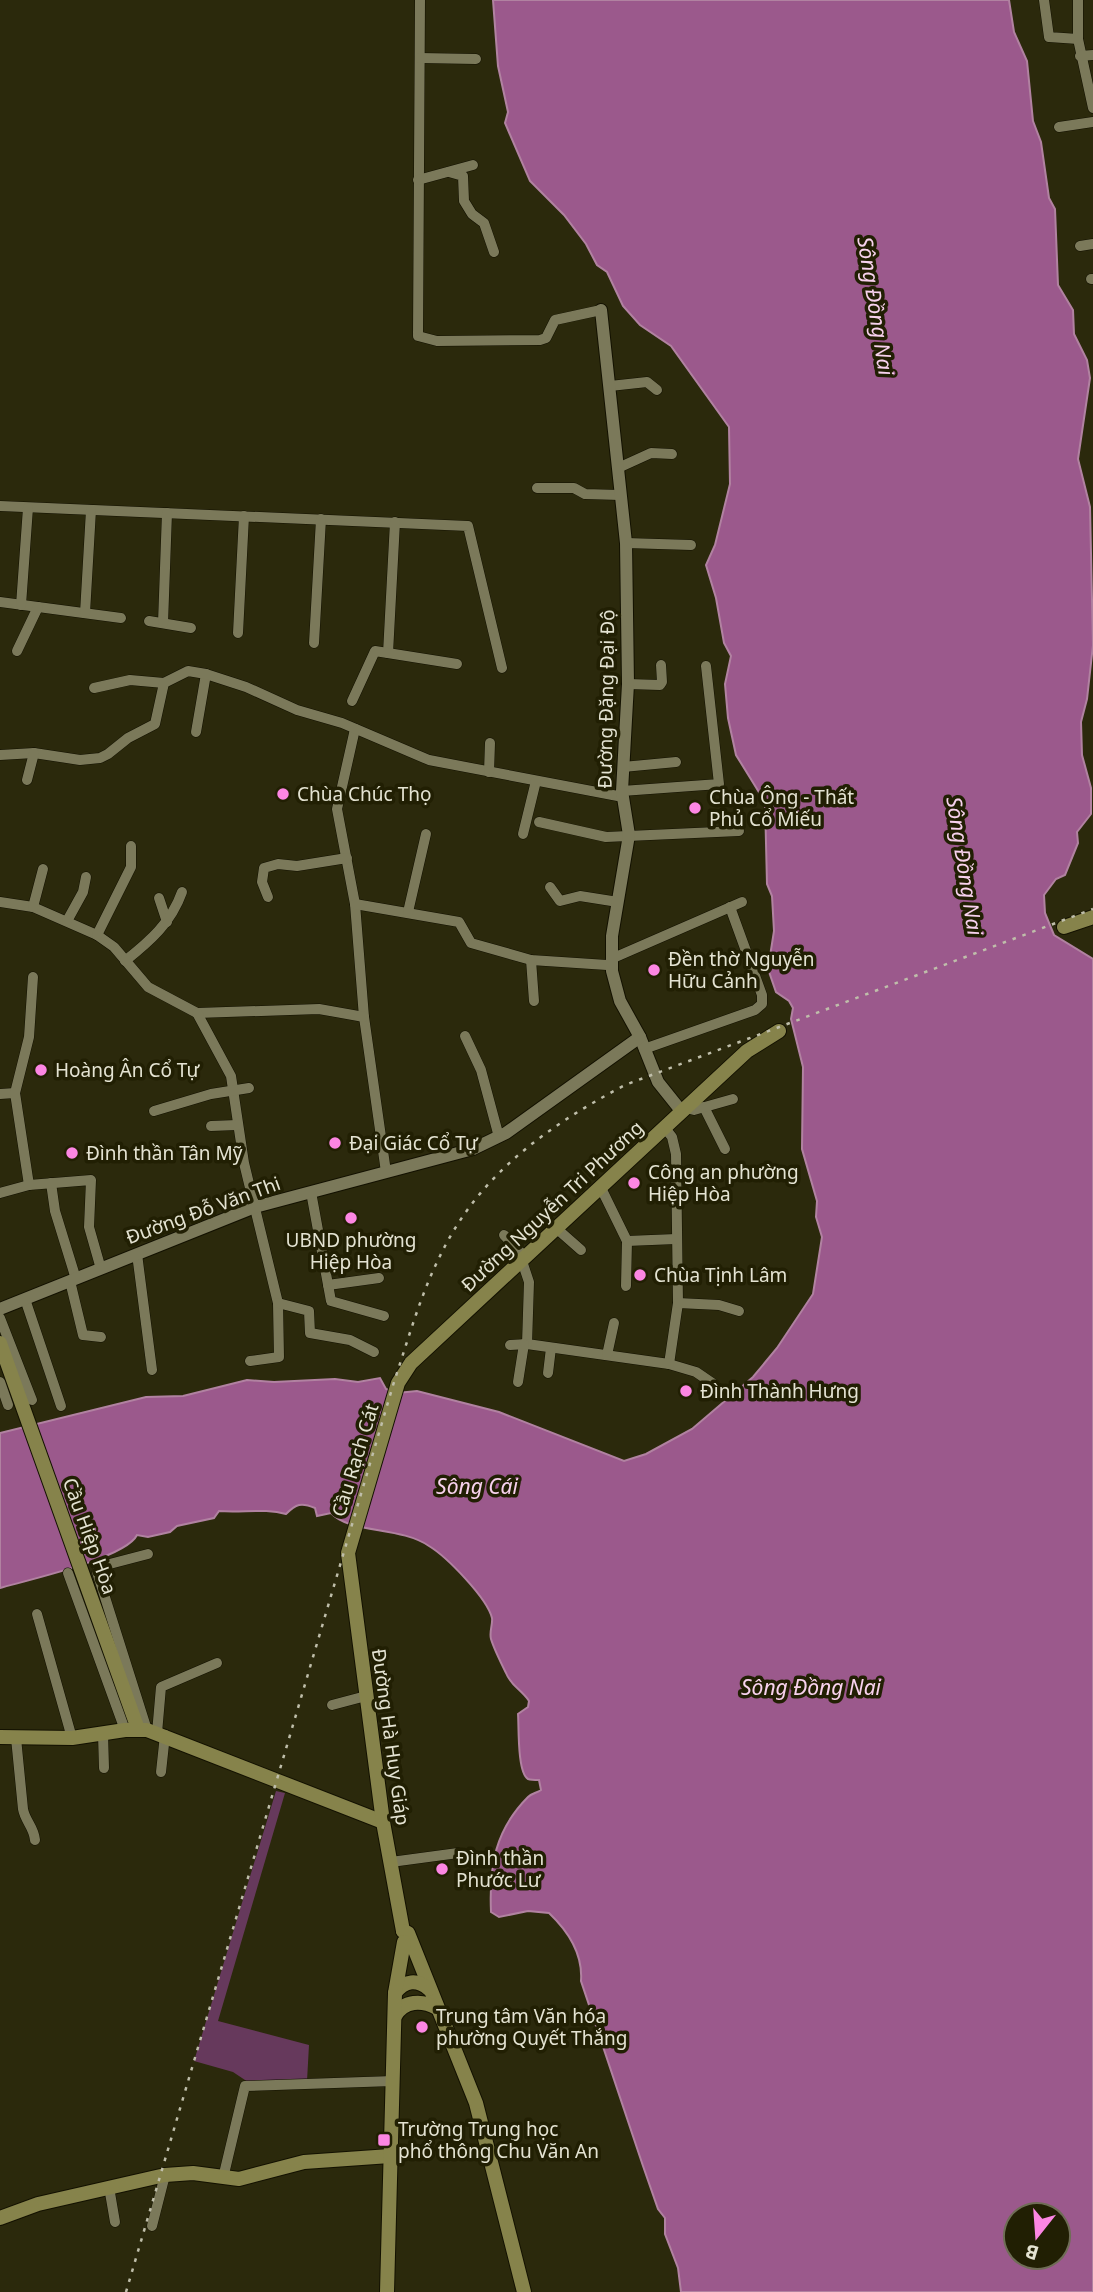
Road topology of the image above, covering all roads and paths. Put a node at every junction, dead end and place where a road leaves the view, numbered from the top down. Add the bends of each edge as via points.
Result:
1 (420, 0) edge
2 (1044, 0) edge
3 (1078, 0) edge
4 (1078, 39) junction
5 (1093, 55) edge
6 (1080, 56) junction
7 (419, 58) junction
8 (476, 59) dead end
9 (1093, 108) edge
10 (1093, 122) edge
11 (1059, 127) dead end
12 (473, 165) dead end
13 (449, 172) junction
14 (418, 180) junction
15 (1093, 244) edge
16 (1080, 246) dead end
17 (494, 252) dead end
18 (601, 310) joint
19 (610, 386) junction
20 (657, 390) dead end
21 (672, 454) dead end
22 (618, 467) junction
23 (537, 488) dead end
24 (620, 495) junction
25 (0, 506) edge
26 (28, 508) junction
27 (91, 510) junction
28 (167, 513) junction
29 (244, 516) junction
30 (321, 519) junction
31 (395, 522) junction
32 (626, 543) junction
33 (691, 545) dead end
34 (0, 602) edge
35 (21, 605) junction
36 (38, 607) junction
37 (85, 613) junction
38 (121, 618) dead end
39 (149, 621) dead end
40 (163, 624) junction
41 (191, 628) dead end
42 (238, 633) dead end
43 (314, 643) dead end
44 (17, 652) dead end
45 (388, 653) junction
46 (457, 664) dead end
47 (661, 664) dead end
48 (706, 667) dead end
49 (502, 668) dead end
50 (206, 674) junction
51 (164, 682) junction
52 (628, 684) junction
53 (94, 688) dead end
54 (352, 701) dead end
55 (355, 729) junction
56 (197, 732) dead end
57 (489, 743) dead end
58 (34, 753) junction
59 (0, 755) edge
60 (676, 762) dead end
61 (623, 767) junction
62 (489, 772) junction
63 (27, 780) dead end
64 (536, 781) junction
65 (623, 794) junction
66 (539, 822) dead end
67 (739, 831) dead end
68 (426, 834) dead end
69 (523, 834) dead end
70 (629, 835) junction
71 (131, 845) dead end
72 (347, 858) junction
73 (43, 870) dead end
74 (86, 877) dead end
75 (550, 887) dead end
76 (182, 892) dead end
77 (268, 897) dead end
78 (159, 898) dead end
79 (0, 902) edge
80 (618, 902) junction
81 (742, 902) dead end
82 (355, 904) junction
83 (33, 907) junction
84 (730, 907) junction
85 (408, 912) junction
86 (1093, 920) edge
87 (66, 921) junction
88 (167, 922) junction
89 (1064, 930) dead end
90 (97, 935) junction
91 (531, 960) junction
92 (125, 961) junction
93 (609, 962) junction
94 (33, 977) dead end
95 (534, 1001) dead end
96 (197, 1013) junction
97 (364, 1017) junction
98 (780, 1033) dead end
99 (465, 1036) dead end
100 (642, 1043) junction
101 (249, 1088) dead end
102 (233, 1089) junction
103 (15, 1093) junction
104 (0, 1094) edge
105 (733, 1099) dead end
106 (704, 1107) junction
107 (684, 1110) junction
108 (154, 1111) dead end
109 (237, 1125) junction
110 (211, 1126) dead end
111 (665, 1128) junction
112 (499, 1137) junction
113 (725, 1149) dead end
114 (386, 1172) junction
115 (51, 1183) junction
116 (29, 1185) junction
117 (601, 1188) junction
118 (311, 1192) junction
119 (0, 1193) edge
120 (255, 1207) junction
121 (556, 1228) junction
122 (504, 1235) dead end
123 (676, 1239) junction
124 (627, 1241) junction
125 (581, 1250) dead end
126 (137, 1254) junction
127 (524, 1259) junction
128 (100, 1269) junction
129 (379, 1278) dead end
130 (73, 1280) junction
131 (328, 1285) junction
132 (626, 1286) dead end
133 (25, 1299) junction
134 (278, 1303) junction
135 (678, 1303) junction
136 (0, 1309) edge
137 (739, 1311) dead end
138 (384, 1315) dead end
139 (0, 1318) edge
140 (614, 1323) dead end
141 (101, 1337) dead end
142 (525, 1344) junction
143 (510, 1345) dead end
144 (551, 1348) junction
145 (2, 1350) edge
146 (374, 1352) dead end
147 (607, 1355) junction
148 (250, 1361) dead end
149 (669, 1364) junction
150 (152, 1370) dead end
151 (548, 1373) dead end
152 (0, 1382) edge
153 (518, 1382) dead end
154 (398, 1383) joint
155 (715, 1385) dead end
156 (32, 1401) dead end
157 (8, 1405) dead end
158 (61, 1406) dead end
159 (349, 1549) joint
160 (148, 1554) dead end
161 (68, 1573) dead end
162 (37, 1614) dead end
163 (217, 1663) dead end
164 (366, 1696) junction
165 (332, 1705) dead end
166 (146, 1732) junction
167 (103, 1734) junction
168 (0, 1737) edge
169 (16, 1738) junction
170 (72, 1738) junction
171 (104, 1768) dead end
172 (161, 1772) dead end
173 (383, 1822) junction
174 (35, 1840) dead end
175 (458, 1853) dead end
176 (391, 1862) junction
177 (405, 1937) junction
178 (429, 1989) junction
179 (395, 1993) junction
180 (437, 2008) junction
181 (395, 2016) junction
182 (393, 2081) junction
183 (390, 2156) junction
184 (166, 2175) junction
185 (223, 2178) junction
186 (109, 2188) junction
187 (0, 2217) edge
188 (116, 2222) dead end
189 (152, 2226) dead end
190 (387, 2292) edge
191 (524, 2292) edge

1 - 7 street
2 - 4 street via 1049,37
3 - 4 street
4 - 6 street
5 - 6 street
6 - 9 street
7 - 8 street
7 - 14 street
10 - 11 street
12 - 13 street
13 - 14 street
13 - 17 street via 463,176 464,201 484,223
14 - 18 street via 418,336 437,341 540,340 546,338 555,320
15 - 16 street
18 - 19 street, Đường Đặng Đại Độ
19 - 20 street via 647,382
19 - 22 street, Đường Đặng Đại Độ
21 - 22 street via 651,453
22 - 24 street, Đường Đặng Đại Độ
23 - 24 street
24 - 32 street, Đường Đặng Đại Độ
25 - 26 street
26 - 27 street
26 - 35 street
27 - 28 street
27 - 37 street
28 - 29 street
28 - 40 street
29 - 30 street
29 - 42 street
30 - 31 street
30 - 43 street
31 - 45 street
31 - 49 street via 468,526
32 - 33 street
32 - 52 street, Đường Đặng Đại Độ
34 - 35 street
35 - 36 street
36 - 37 street
36 - 44 street
37 - 38 street
39 - 40 street
40 - 41 street
45 - 46 street
45 - 54 street via 375,652
47 - 52 street via 660,685
48 - 65 street via 719,785
50 - 51 street via 188,671
50 - 55 street
50 - 56 street
51 - 53 street via 130,680
51 - 58 street via 155,724 108,754 80,760
52 - 61 street, Đường Đặng Đại Độ
55 - 62 street via 429,760
55 - 72 street via 337,809
57 - 62 street
58 - 59 street
58 - 63 street
60 - 61 street
61 - 65 street, Đường Đặng Đại Độ
62 - 64 street
64 - 65 street
64 - 69 street
65 - 70 street, Đường Đặng Đại Độ
66 - 70 street via 606,837
67 - 70 street
68 - 85 street
70 - 80 street, Đường Đặng Đại Độ
71 - 90 street via 131,867
72 - 77 street via 269,865 262,882
72 - 82 street
73 - 83 street
74 - 87 street
75 - 80 street via 560,901 580,896
76 - 88 street
78 - 88 street
79 - 83 street
80 - 93 street, Đường Đặng Đại Độ
81 - 84 street
82 - 85 street
82 - 97 street
83 - 87 street
84 - 93 street
84 - 100 street via 762,1004 755,1010
85 - 91 street via 461,923 471,943
86 - 89 main road
87 - 90 street
88 - 92 street
90 - 92 street
91 - 93 street
91 - 95 street
92 - 96 street via 160,996
93 - 100 street, Đường Đặng Đại Độ via 616,991
94 - 103 street via 29,1037
96 - 97 street via 319,1009
96 - 102 street via 228,1069
97 - 114 street
98 - 107 main road, Đường Nguyễn Tri Phương via 759,1042
99 - 112 street via 481,1070
100 - 107 street, Đường Đặng Đại Độ via 658,1082
100 - 112 street, Đường Đỗ Văn Thi
101 - 102 street
102 - 108 street
102 - 109 street
103 - 104 street
103 - 116 street
105 - 106 street
106 - 107 street
106 - 113 street
107 - 111 main road, Đường Nguyễn Tri Phương
109 - 110 street
109 - 120 street
111 - 117 main road, Đường Nguyễn Tri Phương
111 - 123 street via 676,1154
112 - 114 street, Đường Đỗ Văn Thi via 473,1149
114 - 118 street, Đường Đỗ Văn Thi
115 - 116 street
115 - 128 street via 87,1179 93,1183 89,1227
115 - 130 street
116 - 119 street
117 - 121 main road, Đường Nguyễn Tri Phương
117 - 124 street
118 - 120 street, Đường Đỗ Văn Thi
118 - 131 street
120 - 126 street, Đường Đỗ Văn Thi
120 - 134 street
121 - 125 street
121 - 127 main road, Đường Nguyễn Tri Phương
122 - 127 street
123 - 124 street
123 - 135 street
124 - 132 street
126 - 128 street, Đường Đỗ Văn Thi
126 - 150 street
127 - 142 street via 529,1282
127 - 154 main road, Đường Nguyễn Tri Phương via 411,1363
128 - 130 street, Đường Đỗ Văn Thi
129 - 131 street
130 - 133 street, Đường Đỗ Văn Thi
130 - 141 street via 83,1335
131 - 138 street via 333,1303
133 - 136 street, Đường Đỗ Văn Thi
133 - 158 street
134 - 146 street via 309,1311 310,1333 350,1340
134 - 148 street via 279,1357
135 - 137 street
135 - 149 street
139 - 156 street
140 - 147 street
142 - 143 street
142 - 144 street
142 - 153 street
144 - 147 street
144 - 151 street
145 - 166 main road, Cầu Hiệp Hòa via 130,1707
147 - 149 street
149 - 155 street via 696,1372
152 - 157 street
154 - 159 main road, Cầu Rạch Cát
159 - 164 main road, Đường Hà Huy Giáp
160 - 166 street via 102,1566 97,1572
161 - 166 street
162 - 170 street
163 - 166 street via 161,1687
164 - 165 street
164 - 173 main road, Đường Hà Huy Giáp
166 - 167 main road
166 - 172 street
166 - 173 main road
167 - 170 main road
167 - 171 street
168 - 169 main road
169 - 170 main road
169 - 174 street via 23,1809
173 - 176 main road, Đường Hà Huy Giáp
175 - 176 street
176 - 177 main road, Đường Hà Huy Giáp
177 - 178 main road
177 - 179 main road, Đường Hà Huy Giáp
178 - 179 main road via 414,1982
178 - 180 main road
179 - 181 main road, Đường Hà Huy Giáp
180 - 181 main road via 413,2003
180 - 191 main road via 476,2103
181 - 182 main road, Đường Hà Huy Giáp
182 - 183 main road, Đường Hà Huy Giáp
182 - 185 street via 245,2086
183 - 185 main road via 304,2162 243,2179
183 - 190 main road, Đường Hà Huy Giáp
184 - 185 main road
184 - 186 main road
184 - 189 street
186 - 187 main road
186 - 188 street

